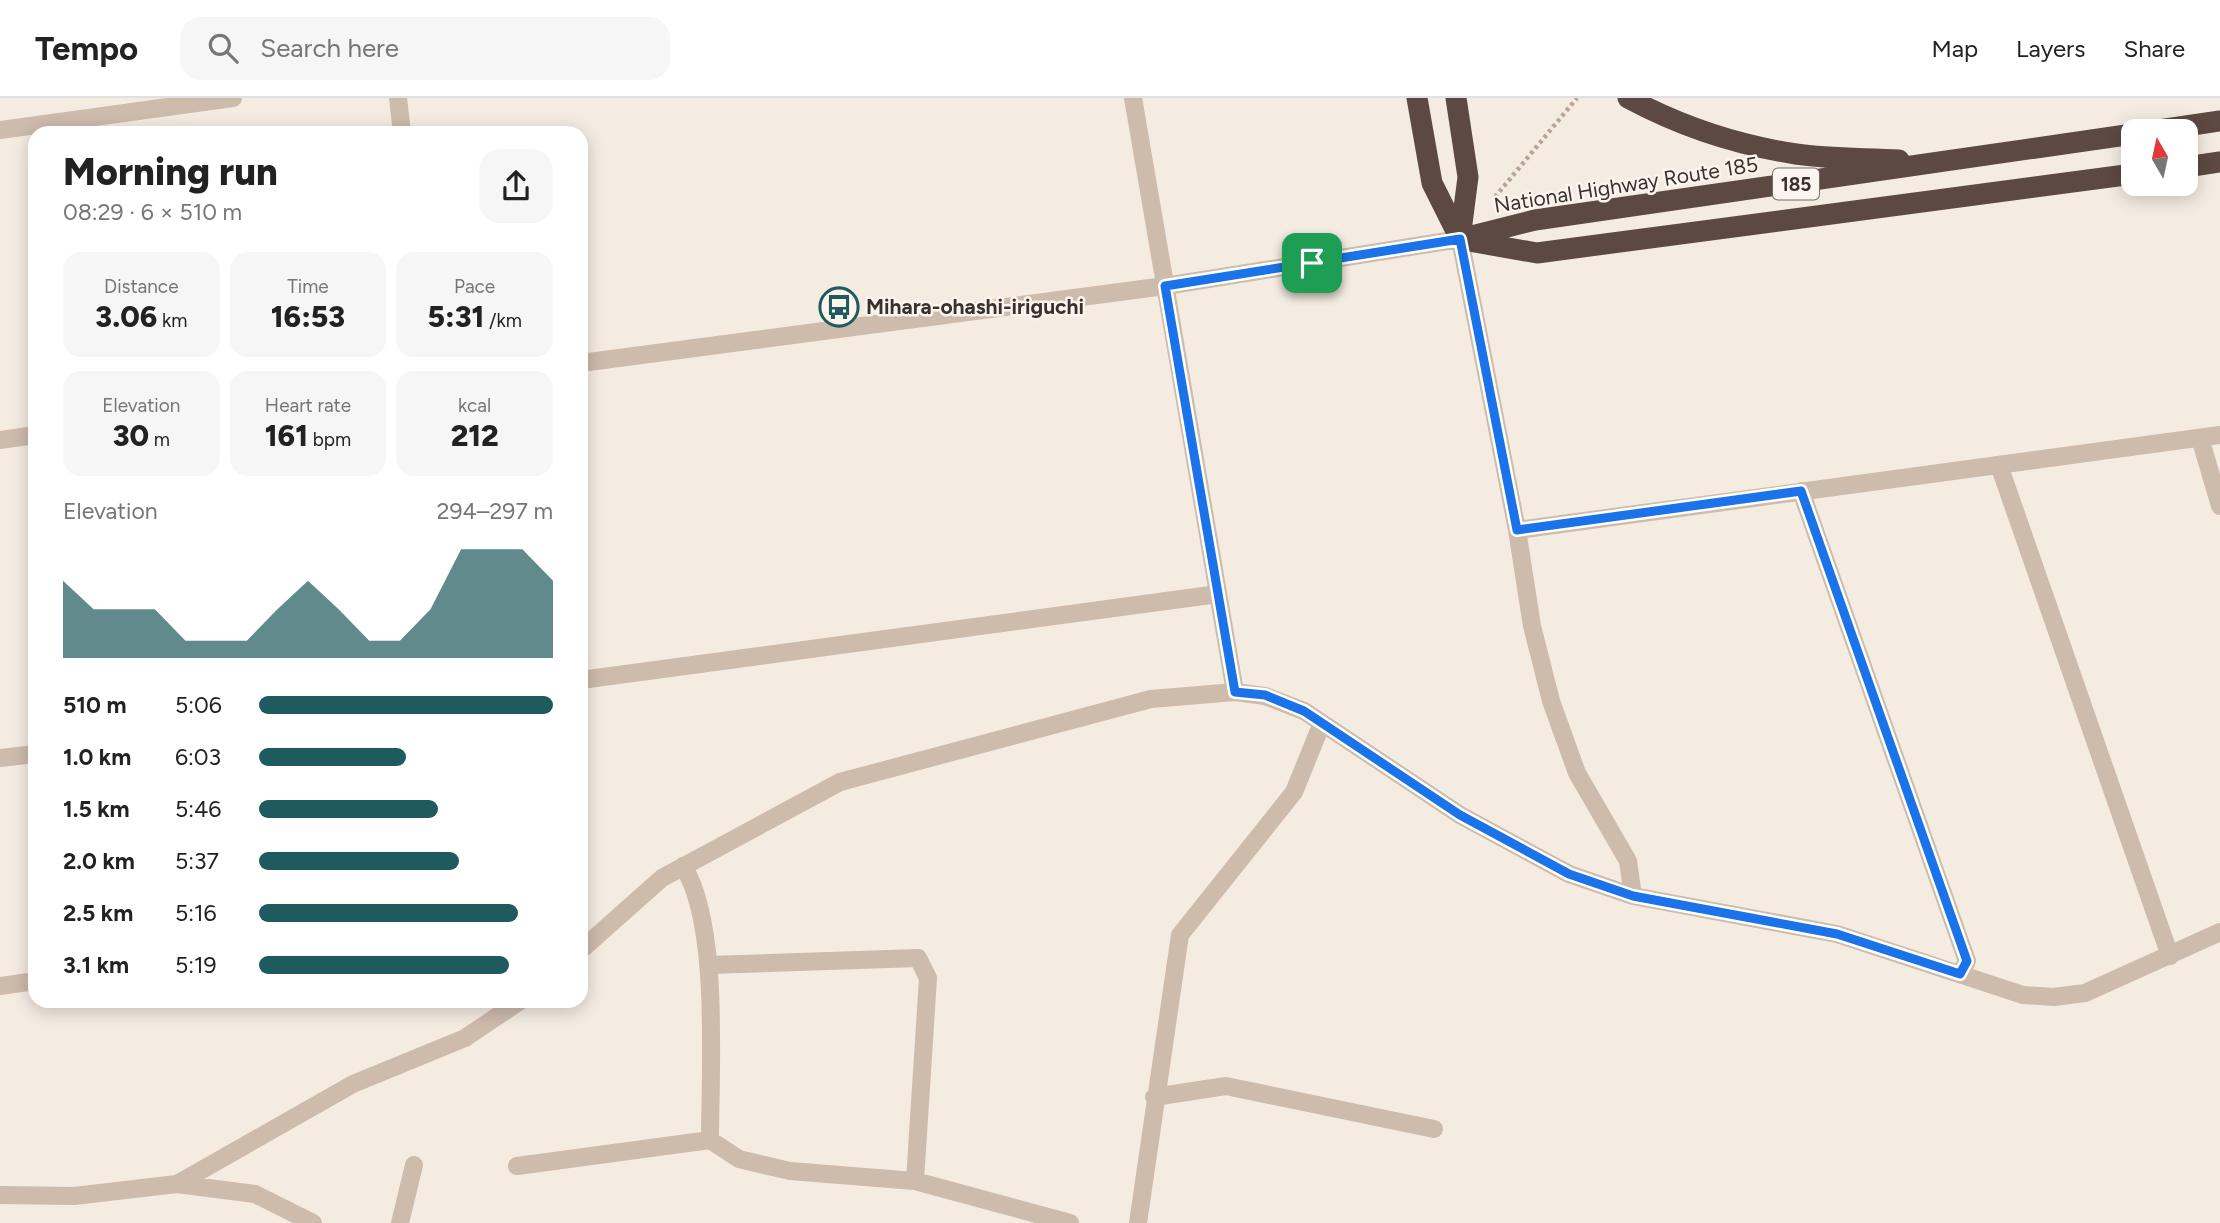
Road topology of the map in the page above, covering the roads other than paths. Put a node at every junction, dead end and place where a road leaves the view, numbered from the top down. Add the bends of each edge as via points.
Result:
1 (233, 98) edge
2 (398, 98) edge
3 (1133, 98) edge
4 (1417, 98) edge
5 (1456, 98) edge
6 (1628, 98) edge
7 (2220, 121) edge
8 (2198, 124) edge
9 (28, 126) edge
10 (29, 126) edge
11 (401, 126) edge
12 (0, 130) edge
13 (2121, 136) edge
14 (2220, 162) edge
15 (1945, 163) junction
16 (2198, 165) edge
17 (2121, 176) edge
18 (1460, 239) junction
19 (1165, 286) junction
20 (588, 362) edge
21 (2220, 435) edge
22 (28, 436) edge
23 (2200, 438) junction
24 (0, 440) edge
25 (1999, 465) junction
26 (1801, 491) junction
27 (2220, 506) edge
28 (1517, 530) junction
29 (1218, 594) junction
30 (588, 679) edge
31 (1235, 692) junction
32 (1322, 723) junction
33 (28, 755) edge
34 (0, 758) edge
35 (683, 866) junction
36 (1633, 896) junction
37 (2220, 932) edge
38 (588, 944) edge
39 (2170, 956) junction
40 (709, 965) junction
41 (1960, 974) junction
42 (28, 982) edge
43 (0, 986) edge
44 (509, 1008) edge
45 (1154, 1097) junction
46 (1433, 1129) dead end
47 (710, 1140) junction
48 (414, 1165) dead end
49 (517, 1166) dead end
50 (915, 1181) junction
51 (177, 1184) junction
52 (0, 1195) edge
53 (313, 1223) edge
54 (400, 1223) edge
55 (1070, 1223) edge
56 (1138, 1223) edge

1 - 10 street
2 - 11 street
3 - 19 street
4 - 18 highway via 1433,183
5 - 18 highway, National Highway Route 185 via 1468,177
6 - 15 highway, 185 via 1671,121 1797,154
7 - 8 highway
9 - 12 street
13 - 15 highway, National Highway Route 185 / 185
14 - 16 highway
15 - 18 highway, National Highway Route 185 / 185 via 1535,220
17 - 18 highway, National Highway Route 185 / 185 via 1537,253
18 - 19 street
18 - 28 street
19 - 20 street
19 - 29 street
21 - 23 street
22 - 24 street
23 - 25 street
23 - 27 street
25 - 26 street
25 - 39 street
26 - 28 street
26 - 41 street via 1967,961
28 - 36 street via 1532,626 1551,701 1577,774 1628,861
29 - 30 street
29 - 31 street
31 - 32 street via 1265,695
31 - 35 street via 1151,699 840,782
32 - 36 street via 1460,815 1569,874
32 - 45 street via 1294,792 1180,934
33 - 34 street
35 - 38 street via 662,878
35 - 40 street via 692,880
36 - 41 street via 1837,934
37 - 39 street
39 - 41 street via 2085,992 2054,997 2023,995
40 - 47 street
40 - 50 street via 919,958 928,978
42 - 43 street
44 - 51 street via 465,1038 353,1084
45 - 46 street via 1226,1086
45 - 56 street
47 - 49 street
47 - 50 street via 739,1158 790,1171
48 - 54 street
50 - 55 street
51 - 52 street via 74,1196
51 - 53 street via 255,1194

